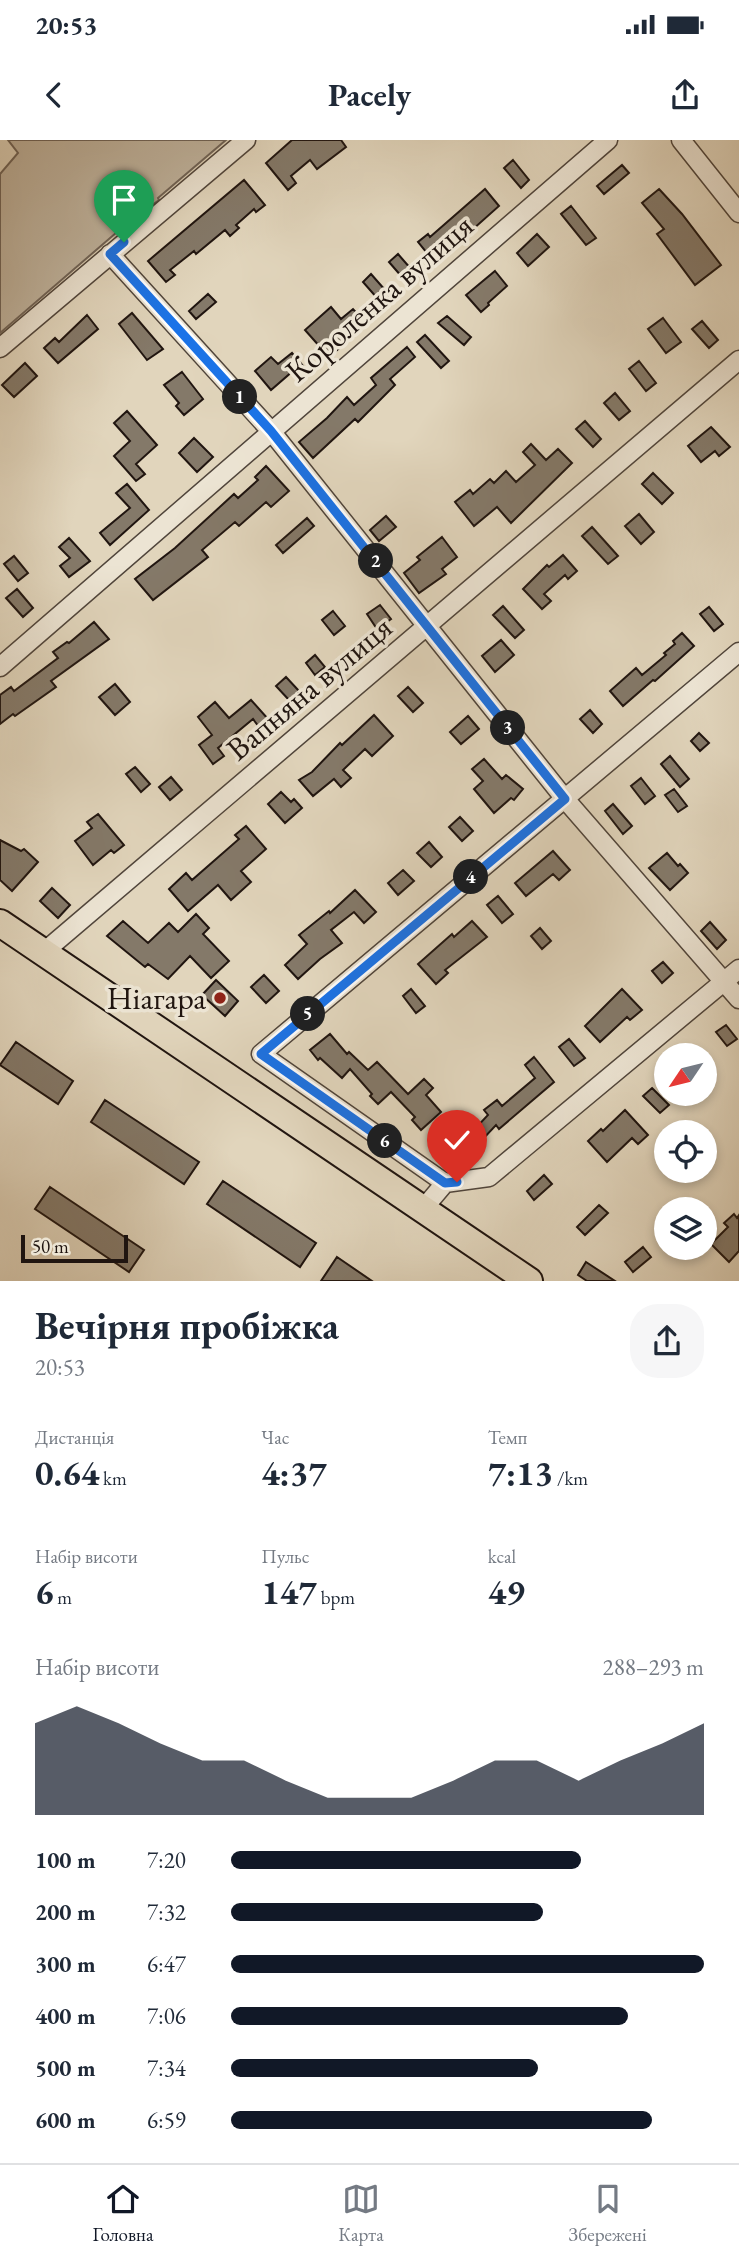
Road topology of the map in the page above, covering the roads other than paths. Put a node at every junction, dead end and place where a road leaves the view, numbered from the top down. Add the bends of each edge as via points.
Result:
1 (246, 140) edge
2 (608, 140) edge
3 (681, 140) edge
4 (739, 213) edge
5 (110, 254) junction
6 (0, 348) edge
7 (739, 360) edge
8 (271, 431) junction
9 (428, 626) junction
10 (739, 652) edge
11 (0, 667) edge
12 (565, 799) junction
13 (0, 923) edge
14 (45, 951) junction
15 (739, 969) edge
16 (725, 982) junction
17 (739, 999) edge
18 (445, 1183) junction
19 (423, 1209) junction
20 (529, 1281) edge

1 - 5 street
2 - 8 street, Короленка вулиця
3 - 4 street
5 - 6 street
5 - 8 street
7 - 9 street, Вапняна вулиця
8 - 9 street
8 - 11 street, Короленка вулиця
9 - 12 street
9 - 14 street, Вапняна вулиця
10 - 12 street
12 - 16 street
12 - 18 street via 261,1054
13 - 14 main road
14 - 19 main road
15 - 16 street
16 - 17 street
16 - 18 street via 489,1177
18 - 19 street
19 - 20 main road

